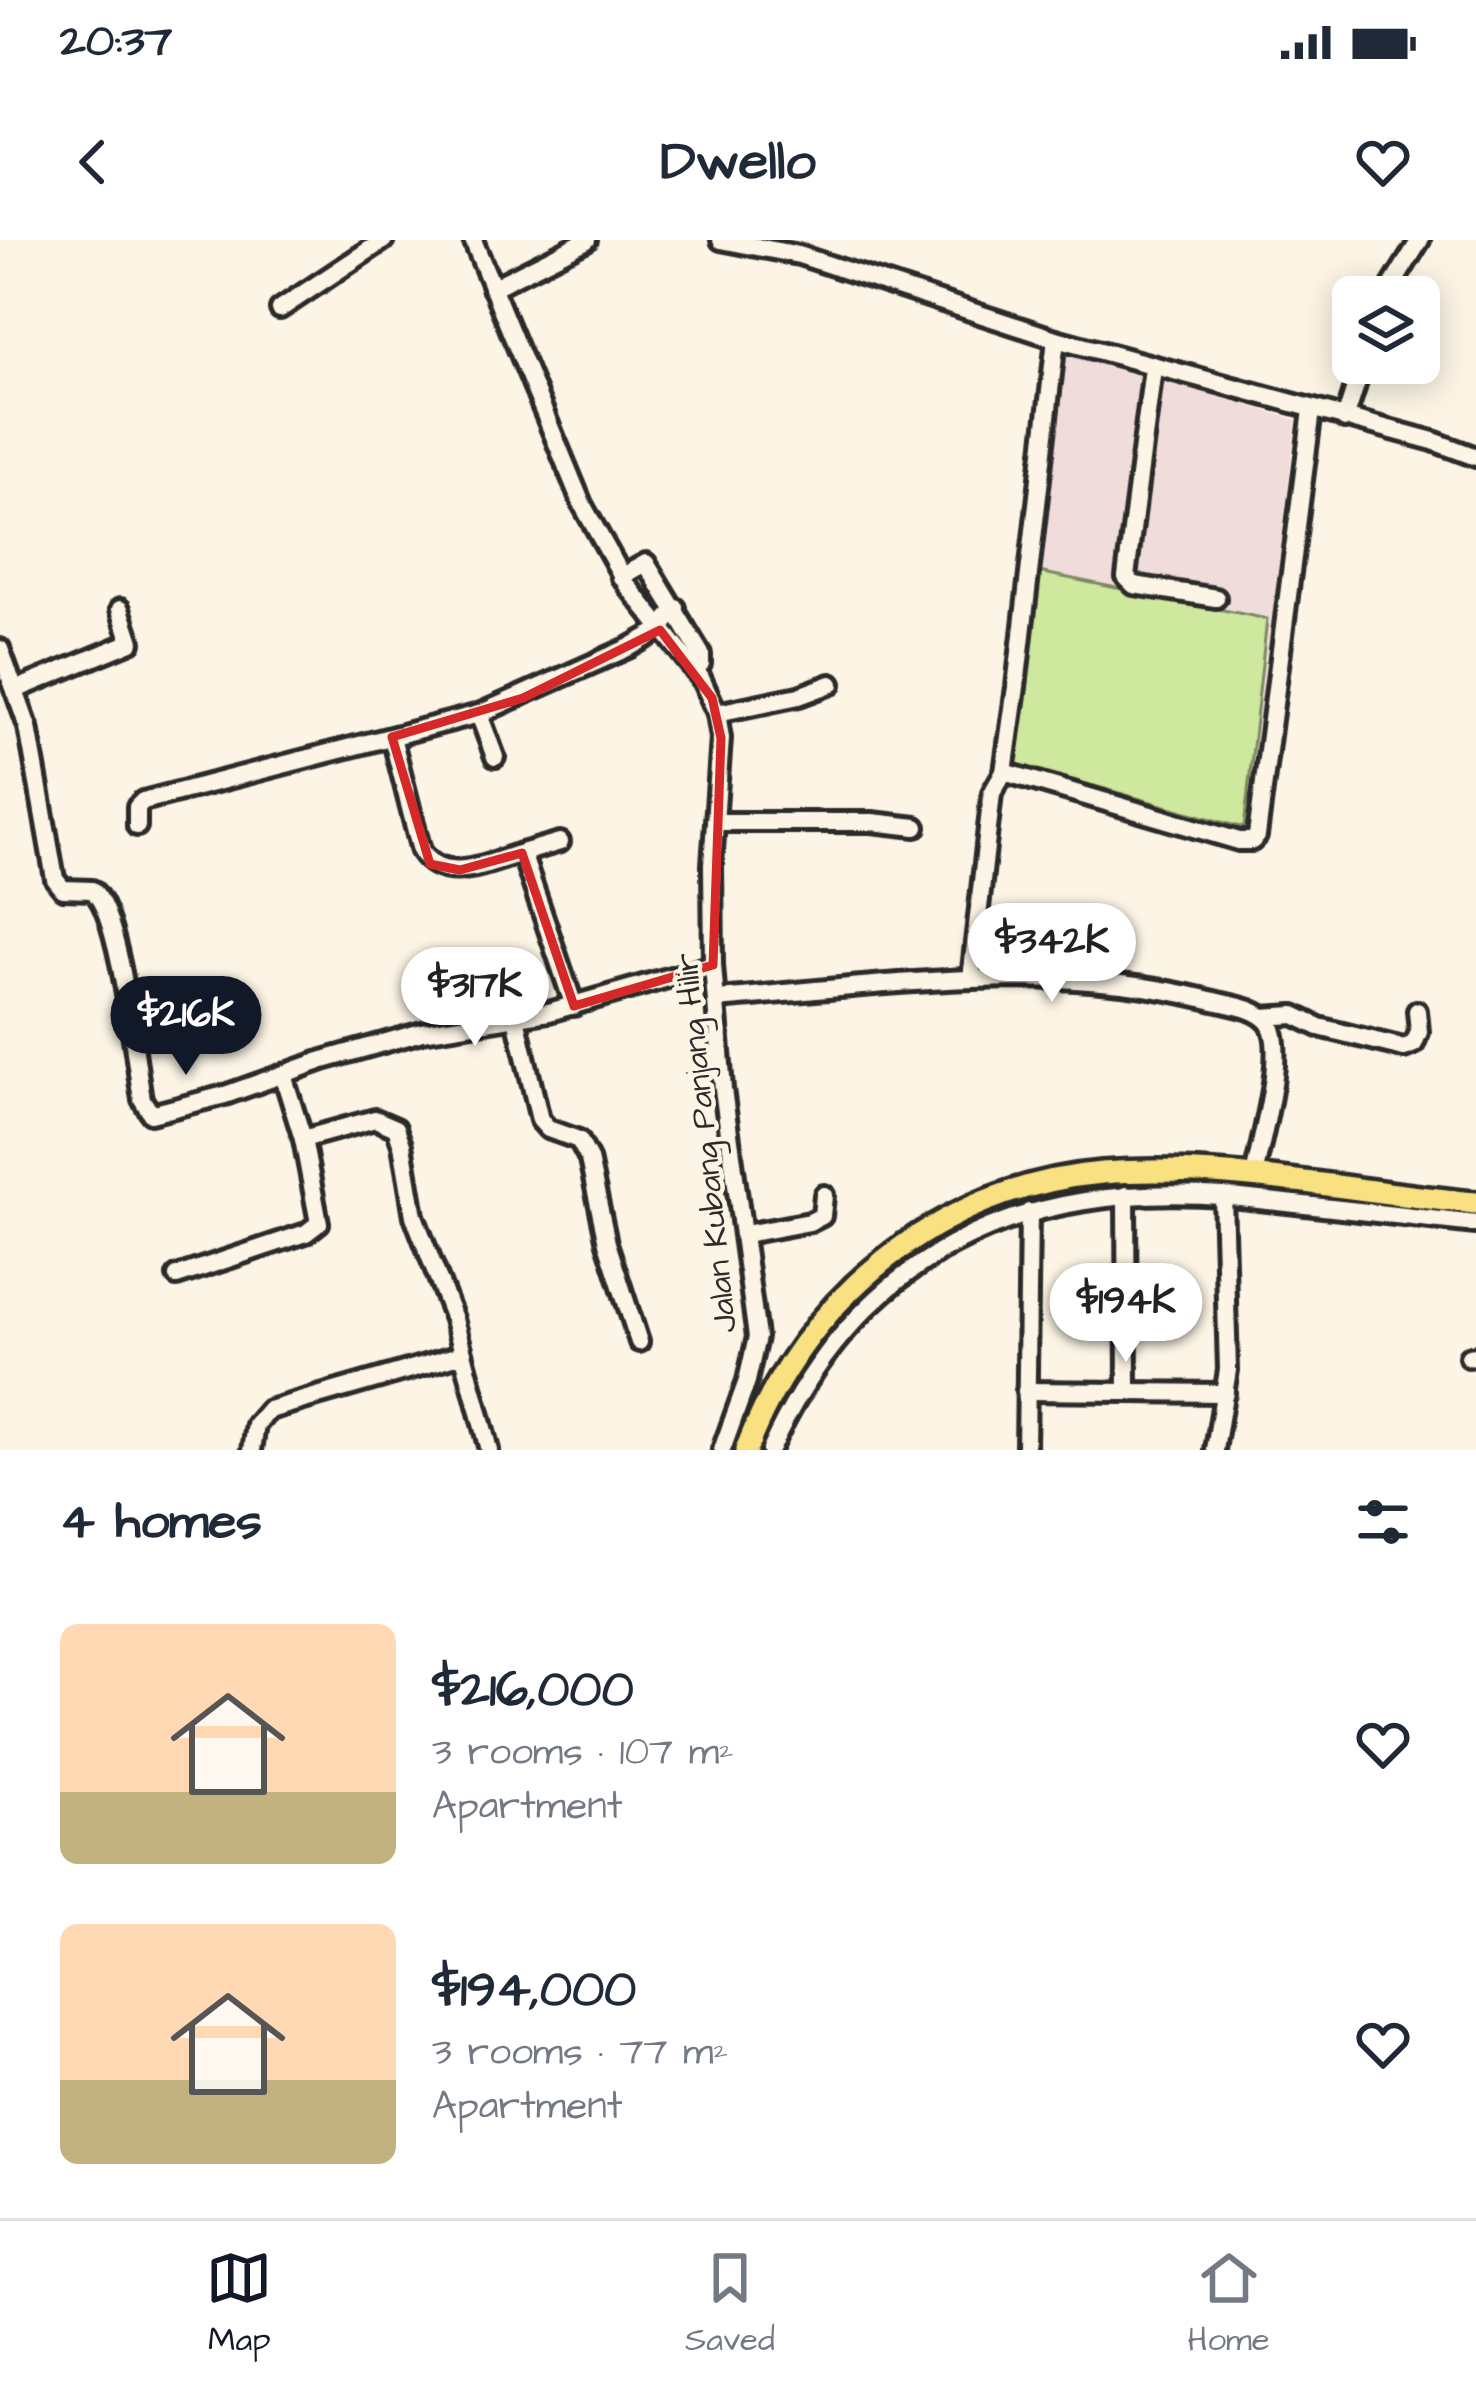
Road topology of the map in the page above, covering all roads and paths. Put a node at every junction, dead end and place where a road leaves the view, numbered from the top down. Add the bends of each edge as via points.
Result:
1 (384, 240) edge
2 (473, 240) edge
3 (586, 240) edge
4 (721, 240) edge
5 (1420, 240) edge
6 (1398, 276) edge
7 (492, 288) junction
8 (280, 309) dead end
9 (1056, 340) junction
10 (1153, 368) junction
11 (1356, 384) edge
12 (1312, 410) junction
13 (1345, 419) junction
14 (1476, 457) edge
15 (621, 577) junction
16 (1216, 598) dead end
17 (120, 608) dead end
18 (676, 608) junction
19 (660, 630) junction
20 (0, 649) edge
21 (695, 671) junction
22 (831, 684) dead end
23 (15, 690) junction
24 (717, 712) junction
25 (479, 714) junction
26 (392, 737) junction
27 (496, 757) dead end
28 (1004, 772) junction
29 (715, 822) junction
30 (137, 826) dead end
31 (916, 826) dead end
32 (560, 842) dead end
33 (522, 853) junction
34 (713, 965) junction
35 (971, 979) junction
36 (716, 999) junction
37 (574, 1006) junction
38 (1417, 1011) dead end
39 (1263, 1017) junction
40 (516, 1018) junction
41 (283, 1075) junction
42 (303, 1139) junction
43 (1254, 1176) junction
44 (824, 1195) dead end
45 (1126, 1195) junction
46 (1223, 1196) junction
47 (1463, 1209) edge
48 (1029, 1211) junction
49 (1476, 1224) edge
50 (745, 1234) junction
51 (176, 1276) dead end
52 (639, 1342) dead end
53 (463, 1354) junction
54 (1026, 1390) junction
55 (1127, 1392) junction
56 (1225, 1393) junction
57 (252, 1450) edge
58 (489, 1450) edge
59 (722, 1450) edge
60 (746, 1450) edge
61 (770, 1450) edge
62 (1026, 1450) edge
63 (1215, 1450) edge

1 - 8 street
2 - 7 street, Jalan Kubang Panjang Hilir
3 - 7 street
4 - 9 street via 799,255
5 - 6 street
7 - 15 street, Jalan Kubang Panjang Hilir via 581,504
9 - 10 street
9 - 28 street
10 - 12 street
10 - 16 street via 1126,577
11 - 13 street
12 - 13 street
12 - 28 street via 1257,836 1239,841
13 - 14 street
15 - 18 street via 646,563
15 - 19 street, Jalan Kubang Panjang Hilir
17 - 23 street via 128,644
18 - 19 street
18 - 21 street via 700,654
19 - 21 street, Jalan Kubang Panjang Hilir
19 - 25 street
20 - 23 street
21 - 24 street, Jalan Kubang Panjang Hilir
22 - 24 street
23 - 41 street via 58,885 98,893 108,916 146,1110 160,1113
24 - 29 street, Jalan Kubang Panjang Hilir
25 - 26 street
25 - 27 street
26 - 30 street via 143,801
26 - 33 street via 430,864 460,870
28 - 35 street via 992,793
29 - 31 street
29 - 34 street, Jalan Kubang Panjang Hilir
32 - 33 street
33 - 37 street
34 - 36 street, Jalan Kubang Panjang Hilir
34 - 37 street
35 - 36 street
35 - 39 street via 1085,978 1164,988
36 - 50 street, Jalan Kubang Panjang Hilir
37 - 40 street
38 - 39 street via 1419,1032 1404,1048 1294,1016
39 - 43 street via 1278,1046
40 - 41 street via 422,1032
40 - 52 street via 540,1120 579,1140 589,1159
41 - 42 street
42 - 51 street via 320,1216 315,1229
42 - 53 street via 375,1119 395,1128 414,1216
43 - 47 main road
43 - 60 main road via 1100,1173 1015,1191 913,1238 849,1288 793,1355
44 - 50 street via 822,1216 810,1222
45 - 46 street
45 - 48 street
45 - 55 street
46 - 47 street
46 - 56 street
47 - 49 street
48 - 54 street
48 - 61 street via 909,1271 855,1319 811,1371
50 - 59 street, Jalan Kubang Panjang Hilir via 757,1337
53 - 57 street via 269,1410 256,1425
53 - 58 street
54 - 55 street
54 - 62 street
55 - 56 street
56 - 63 street

